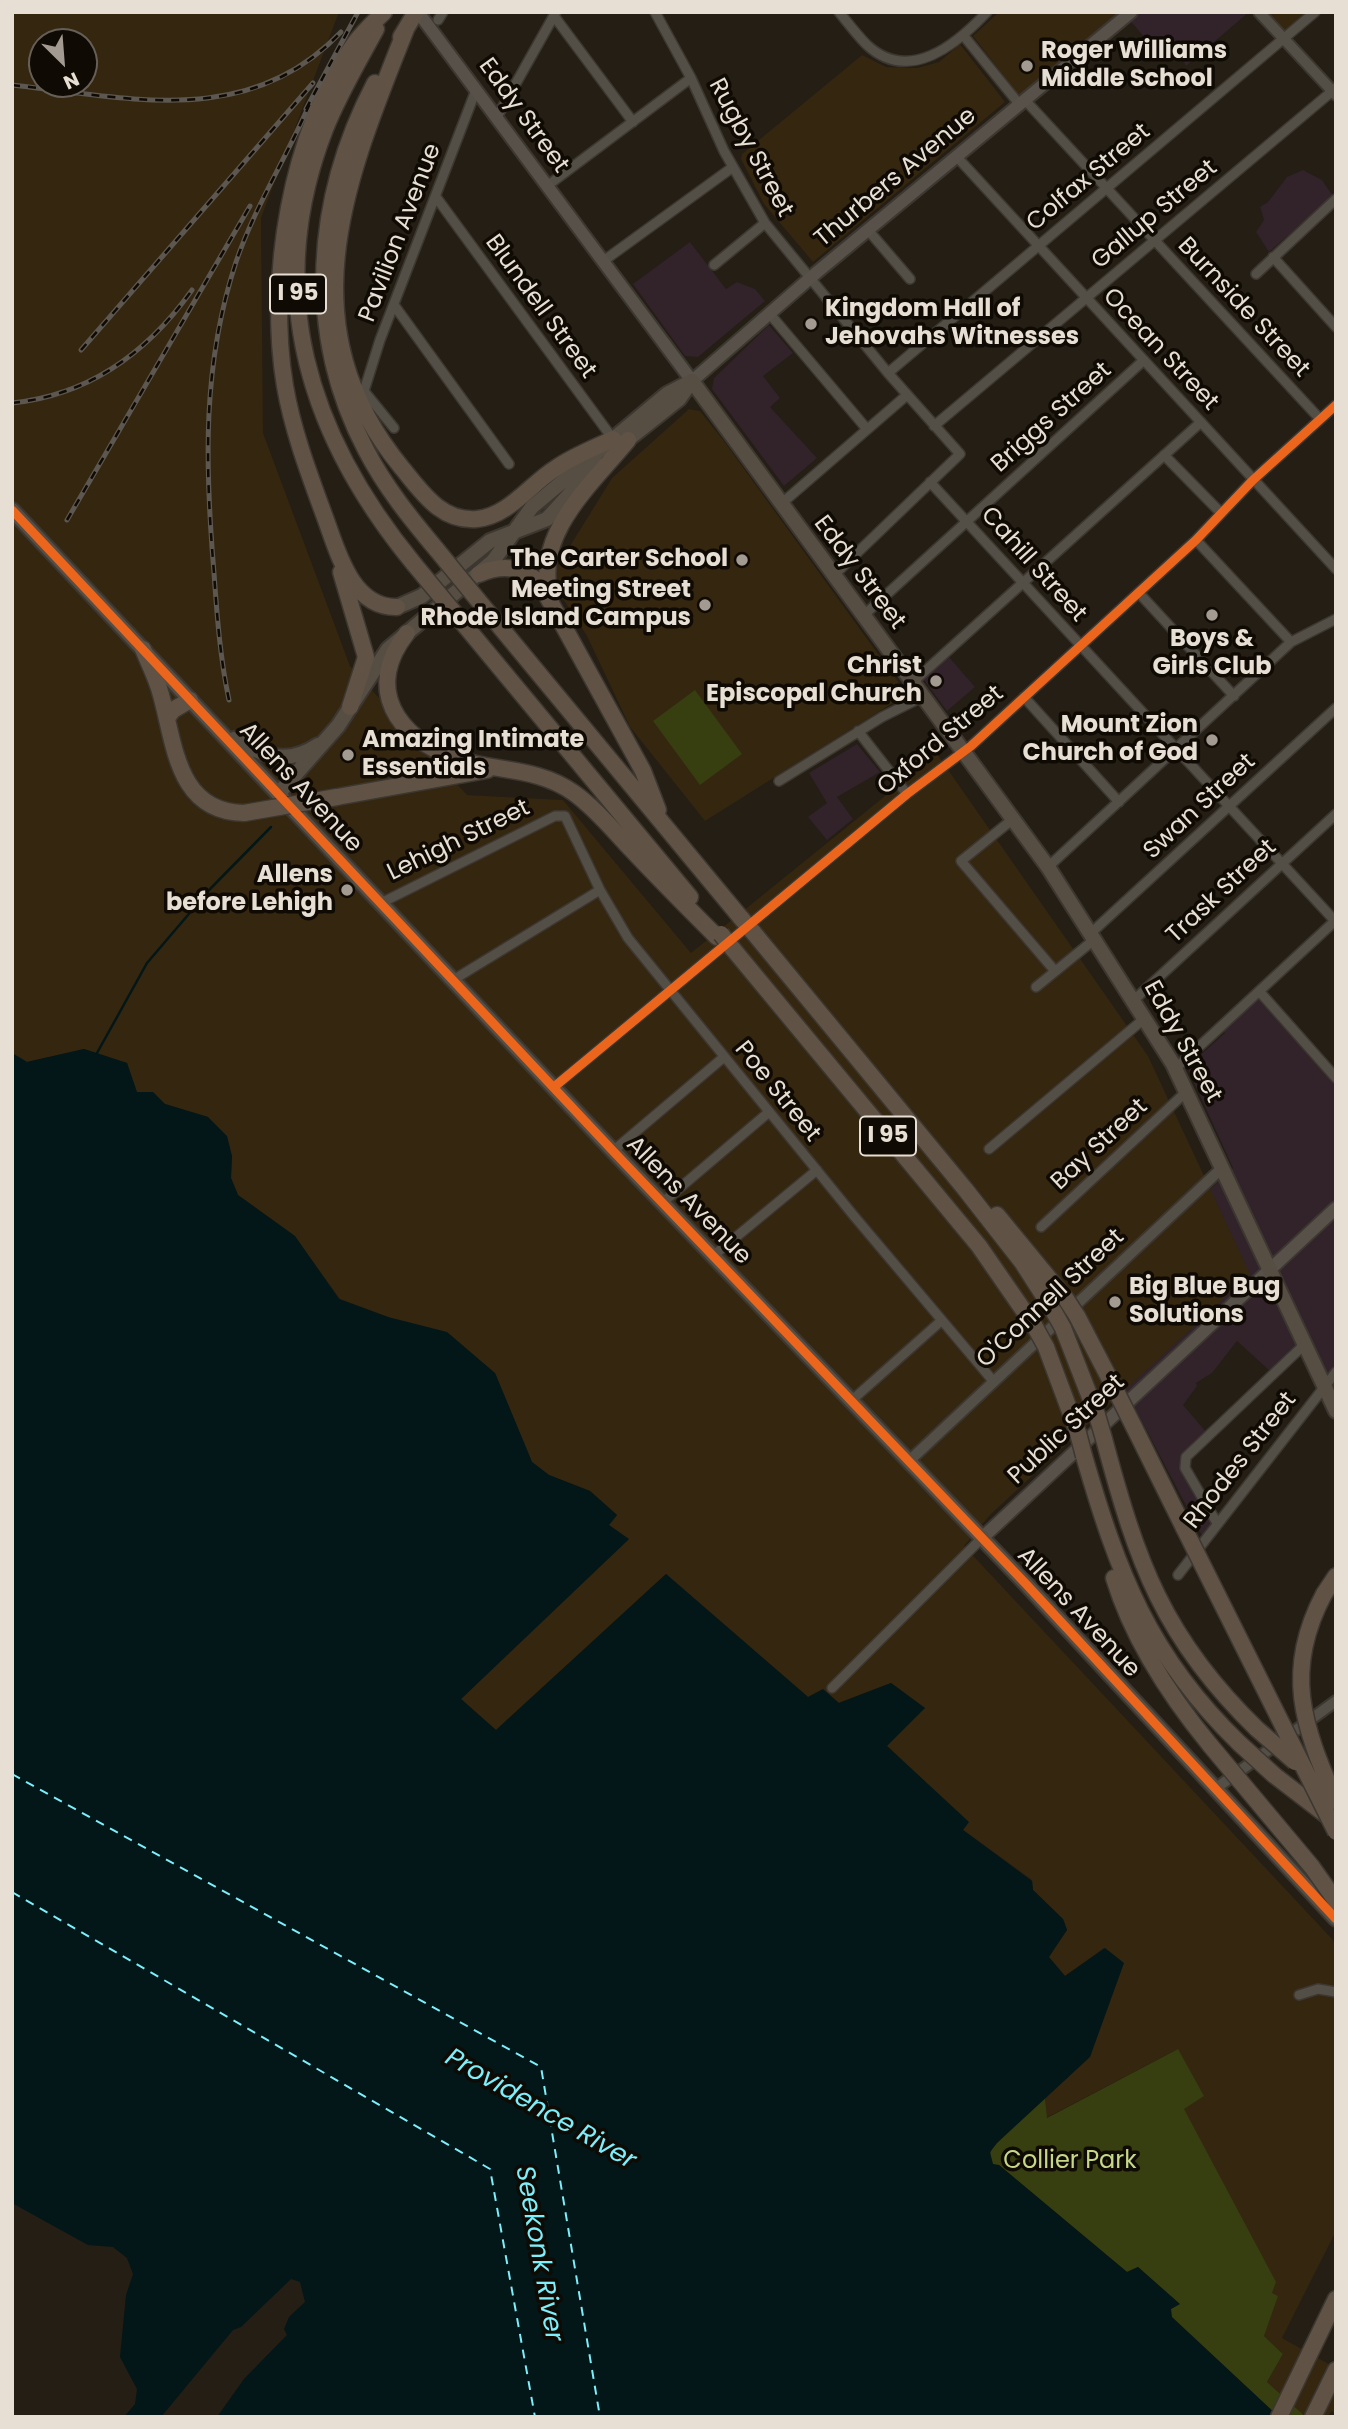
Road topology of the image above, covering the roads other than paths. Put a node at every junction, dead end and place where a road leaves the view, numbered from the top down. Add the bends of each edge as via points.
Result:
1 (385, 12) edge
2 (655, 12) edge
3 (839, 12) edge
4 (987, 12) edge
5 (1131, 12) edge
6 (1259, 12) edge
7 (1315, 12) edge
8 (419, 14) edge
9 (555, 14) edge
10 (406, 29) junction
11 (963, 35) junction
12 (1283, 39) junction
13 (691, 78) junction
14 (476, 90) junction
15 (1334, 91) edge
16 (1022, 102) junction
17 (497, 117) junction
18 (632, 122) junction
19 (957, 157) junction
20 (733, 167) junction
21 (547, 186) junction
22 (1107, 188) junction
23 (436, 197) junction
24 (1334, 205) edge
25 (765, 223) junction
26 (868, 230) junction
27 (1155, 240) junction
28 (1037, 247) junction
29 (1273, 257) junction
30 (602, 262) junction
31 (714, 265) dead end
32 (1256, 274) dead end
33 (810, 279) junction
34 (910, 279) dead end
35 (1086, 298) junction
36 (394, 305) junction
37 (769, 313) junction
38 (1336, 327) edge
39 (1144, 360) junction
40 (888, 373) junction
41 (692, 381) junction
42 (907, 395) junction
43 (1336, 405) edge
44 (1319, 418) junction
45 (1200, 422) junction
46 (934, 426) junction
47 (394, 428) dead end
48 (866, 428) junction
49 (620, 440) junction
50 (1164, 455) junction
51 (509, 464) dead end
52 (1253, 480) junction
53 (930, 482) junction
54 (781, 504) junction
55 (12, 510) edge
56 (1221, 513) junction
57 (967, 522) junction
58 (516, 531) junction
59 (1196, 540) junction
60 (335, 545) junction
61 (1336, 569) edge
62 (479, 574) junction
63 (833, 576) junction
64 (1023, 582) junction
65 (1139, 593) junction
66 (397, 607) joint
67 (558, 614) junction
68 (863, 617) junction
69 (1336, 619) edge
70 (407, 633) junction
71 (1291, 642) junction
72 (1081, 646) junction
73 (143, 649) junction
74 (913, 682) junction
75 (924, 696) junction
76 (1234, 696) junction
77 (1024, 697) junction
78 (190, 700) junction
79 (350, 707) junction
80 (1336, 708) edge
81 (167, 718) junction
82 (218, 730) junction
83 (858, 731) junction
84 (330, 736) junction
85 (1176, 749) junction
86 (964, 751) junction
87 (521, 771) junction
88 (779, 780) dead end
89 (279, 793) junction
90 (908, 794) junction
91 (1119, 802) junction
92 (1229, 806) junction
93 (1336, 814) edge
94 (555, 816) joint
95 (1013, 819) junction
96 (662, 821) junction
97 (1282, 863) junction
98 (1048, 867) junction
99 (600, 890) junction
100 (381, 903) junction
101 (1335, 920) edge
102 (719, 936) junction
103 (1093, 936) junction
104 (1055, 971) junction
105 (453, 980) junction
106 (1037, 988) dead end
107 (669, 991) junction
108 (1259, 991) junction
109 (1134, 1000) junction
110 (1145, 1018) junction
111 (724, 1057) junction
112 (1175, 1069) junction
113 (1336, 1078) edge
114 (554, 1087) junction
115 (1186, 1092) junction
116 (769, 1112) junction
117 (989, 1149) dead end
118 (613, 1151) junction
119 (1222, 1168) junction
120 (817, 1170) junction
121 (965, 1188) junction
122 (662, 1203) junction
123 (1336, 1208) edge
124 (1041, 1227) dead end
125 (713, 1256) junction
126 (1270, 1267) junction
127 (941, 1321) junction
128 (1305, 1344) junction
129 (1336, 1372) edge
130 (993, 1382) junction
131 (1325, 1387) junction
132 (851, 1401) junction
133 (1336, 1411) edge
134 (908, 1462) junction
135 (1101, 1518) junction
136 (1217, 1523) junction
137 (981, 1539) junction
138 (1178, 1575) dead end
139 (1336, 1576) edge
140 (832, 1688) dead end
141 (1336, 1701) edge
142 (1215, 1789) junction
143 (1336, 1791) edge
144 (1336, 1801) edge
145 (1336, 1822) edge
146 (1336, 1832) edge
147 (1336, 1901) edge
148 (1336, 1919) edge
149 (1336, 1992) edge
150 (1299, 1996) dead end
151 (1336, 2299) edge
152 (1336, 2313) edge
153 (1309, 2357) junction
154 (1336, 2371) edge
155 (1336, 2393) edge
156 (1279, 2417) edge
157 (1313, 2417) edge
158 (1319, 2417) edge

1 - 60 highway via 355,43 317,116 292,195 282,256 279,322 285,386
1 - 102 highway, I 95, bridge via 342,92 315,156 301,225 298,295 309,372 328,431 360,492 414,564
2 - 13 street, Rugby Street
3 - 11 street via 868,46 897,61 926,59
4 - 11 street
5 - 16 main road, Thurbers Avenue
6 - 12 street
7 - 12 street, Colfax Street
8 - 10 highway, I 95
8 - 14 main road, Eddy Street
9 - 17 street
9 - 18 street
10 - 49 highway via 356,156 338,240 340,331 363,412 433,505 465,519 496,514 554,469
10 - 96 highway, I 95, bridge via 361,111 338,170 326,230 324,304 334,364 352,422 381,477 437,550
11 - 16 street, Burnside Street
12 - 15 street
12 - 22 street, Colfax Street
13 - 18 street
13 - 20 street, Rugby Street
14 - 17 main road, Eddy Street
14 - 23 street, Pavilion Avenue
15 - 27 street, Gallup Street
16 - 19 main road, Thurbers Avenue
16 - 22 street, Burnside Street
17 - 21 main road, Eddy Street
18 - 21 street
19 - 26 main road, Thurbers Avenue
19 - 28 street, Ocean Street
20 - 25 street, Rugby Street
20 - 30 street
21 - 30 main road, Eddy Street
22 - 27 street, Burnside Street
22 - 28 street, Colfax Street
23 - 36 street, Pavilion Avenue
23 - 49 street, Blundell Street
24 - 29 street
25 - 31 street
25 - 33 street, Rugby Street
26 - 33 main road, Thurbers Avenue
26 - 34 street
27 - 35 street, Gallup Street
27 - 44 street, Burnside Street
28 - 35 street, Ocean Street
28 - 40 street, Colfax Street
29 - 32 street
29 - 38 street
30 - 41 main road, Eddy Street
33 - 37 main road, Thurbers Avenue
33 - 40 street, Rugby Street
35 - 39 street, Ocean Street
35 - 46 street, Gallup Street
36 - 47 street, Pavilion Avenue via 364,391
36 - 51 street
37 - 41 main road, Thurbers Avenue
37 - 48 street
39 - 45 street, Ocean Street
39 - 57 street, Briggs Street
40 - 42 street, Rugby Street
41 - 49 main road, Thurbers Avenue via 679,399
41 - 54 main road, Eddy Street
42 - 46 street, Rugby Street
42 - 48 street
43 - 44 street, Oxford Street
44 - 52 street, Oxford Street
45 - 50 street
45 - 52 street, Ocean Street
46 - 53 street, Rugby Street via 960,454
48 - 54 street
49 - 58 main road, Thurbers Avenue via 551,516
49 - 67 highway via 553,539 547,574
50 - 56 street
50 - 64 street
52 - 56 street, Oxford Street
52 - 61 street, Ocean Street
53 - 57 street, Cahill Street
53 - 63 street
54 - 63 main road, Eddy Street
55 - 73 main road, Allens Avenue
56 - 59 street, Oxford Street
57 - 64 street, Cahill Street
57 - 68 street, Briggs Street
58 - 62 main road, Thurbers Avenue
58 - 66 main road, Thurbers Avenue via 489,541 418,599
59 - 65 street, Oxford Street
59 - 71 street
60 - 66 highway via 365,596
60 - 79 highway via 365,652
62 - 67 highway via 504,567 523,570 541,585
62 - 70 main road, Thurbers Avenue
63 - 68 main road, Eddy Street
64 - 72 street, Cahill Street
64 - 74 street
65 - 72 street, Oxford Street
65 - 76 street
67 - 96 highway via 643,771
68 - 74 main road, Eddy Street
69 - 71 street
70 - 79 main road, Thurbers Avenue via 383,656
70 - 87 highway via 393,651 385,678 391,706 405,726 454,758
71 - 76 street
72 - 77 street, Oxford Street
72 - 85 street, Cahill Street
73 - 78 main road, Allens Avenue
73 - 81 highway
74 - 75 main road, Eddy Street
75 - 83 street
75 - 86 main road, Eddy Street
76 - 85 street
77 - 86 street, Oxford Street
77 - 91 street
78 - 81 highway
78 - 82 main road, Allens Avenue
79 - 84 main road, Thurbers Avenue
80 - 92 street, Swan Street
81 - 87 highway, bridge via 178,761 193,790 214,807 244,813 473,772
82 - 84 main road via 283,759 305,753
82 - 89 main road, Allens Avenue
83 - 88 street
83 - 90 street
84 - 89 main road, Thurbers Avenue
85 - 91 street
85 - 92 street, Cahill Street
86 - 90 street, Oxford Street
86 - 95 main road, Eddy Street
87 - 102 highway via 551,780 582,799
89 - 100 main road, Allens Avenue
90 - 107 street, Oxford Street
91 - 98 street
92 - 97 street, Cahill Street
92 - 103 street, Swan Street
93 - 97 street, Trask Street
94 - 99 street, Poe Street via 567,818
94 - 100 street, Lehigh Street
95 - 98 main road, Eddy Street
95 - 104 street via 961,861
96 - 121 highway, I 95, bridge
97 - 101 street, Cahill Street
97 - 109 street, Trask Street
98 - 103 main road, Eddy Street
99 - 105 street
99 - 107 street, Poe Street via 624,933
100 - 105 main road, Allens Avenue
101 - 108 street
102 - 135 highway, I 95, bridge via 979,1246 1035,1328 1078,1433
103 - 104 street, Swan Street
103 - 109 main road, Eddy Street
104 - 106 street, Swan Street
105 - 114 main road, Allens Avenue
107 - 111 street, Poe Street
107 - 114 street, Oxford Street
108 - 112 street
108 - 113 street
109 - 110 main road, Eddy Street
110 - 112 main road, Eddy Street
110 - 117 street
111 - 116 street, Poe Street
111 - 118 street
112 - 115 main road, Eddy Street
114 - 118 main road, Allens Avenue
115 - 119 main road, Eddy Street
115 - 124 street, Bay Street
116 - 120 street, Poe Street
116 - 122 street
118 - 122 main road, Allens Avenue
119 - 126 main road, Eddy Street
119 - 130 street, O'Connell Street
120 - 125 street
120 - 127 street, Poe Street
121 - 143 highway, I 95, bridge via 1026,1268 1063,1328 1097,1415 1133,1542 1161,1606 1201,1668 1257,1729
121 - 146 highway, bridge via 1015,1234 1077,1316
122 - 125 main road, Allens Avenue
123 - 126 main road, Public Street
125 - 132 main road, Allens Avenue
126 - 128 main road, Eddy Street
126 - 137 main road, Public Street
127 - 130 street, Poe Street
127 - 132 street
128 - 131 main road, Eddy Street
128 - 136 street via 1188,1453 1185,1468
129 - 131 street, Rhodes Street
130 - 134 street, O'Connell Street
131 - 133 main road, Eddy Street
131 - 136 street, Rhodes Street
132 - 134 main road, Allens Avenue
134 - 137 main road, Allens Avenue
135 - 145 highway, I 95, bridge via 1127,1585 1156,1640 1192,1692 1274,1775
135 - 147 highway, bridge via 1113,1575 1130,1620 1165,1684
136 - 138 street, Rhodes Street
137 - 140 street, Public Street
137 - 142 main road, Allens Avenue
139 - 144 highway, bridge via 1305,1641 1300,1688 1307,1732
141 - 142 street
142 - 148 main road, Allens Avenue
149 - 150 street via 1318,1989
151 - 153 highway
152 - 153 highway
153 - 156 highway
154 - 157 highway
155 - 158 highway

